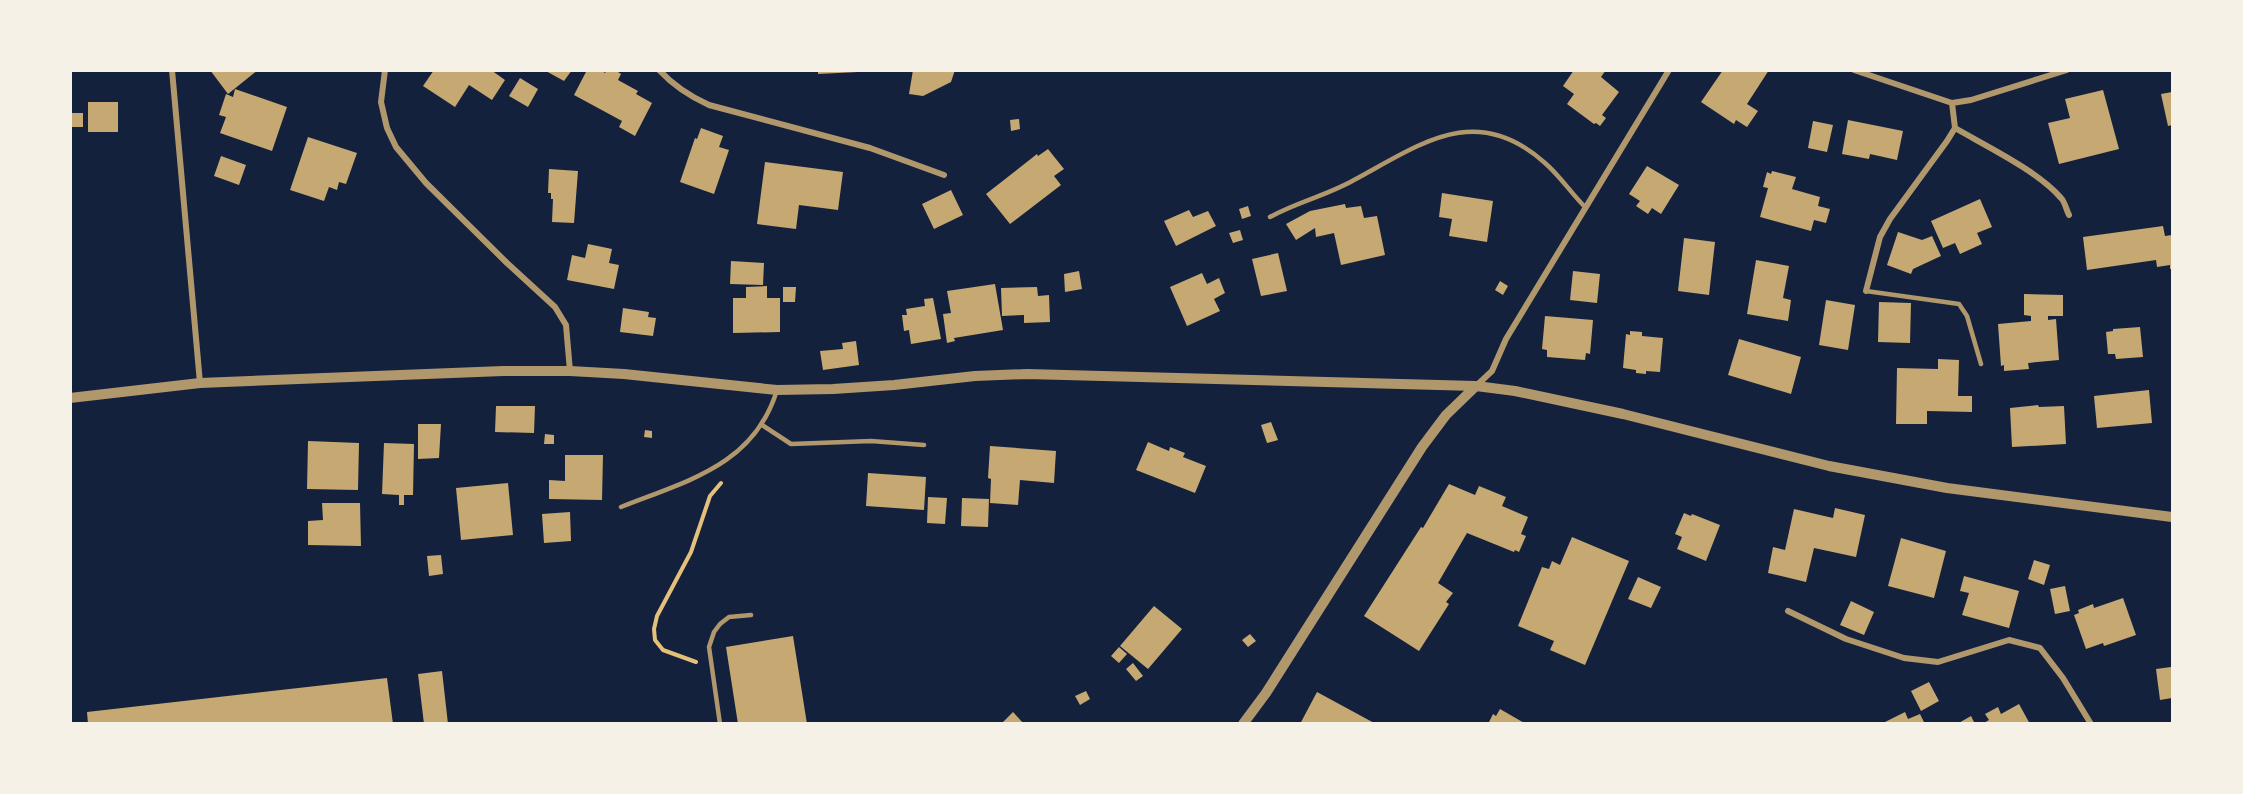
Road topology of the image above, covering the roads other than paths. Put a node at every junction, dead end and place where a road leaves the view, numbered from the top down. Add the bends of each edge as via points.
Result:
1 (172, 70) edge
2 (385, 70) edge
3 (659, 70) edge
4 (1670, 70) edge
5 (1854, 70) edge
6 (2067, 70) edge
7 (1952, 103) junction
8 (1955, 128) junction
9 (945, 175) dead end
10 (1585, 207) junction
11 (2069, 215) dead end
12 (1270, 217) dead end
13 (1866, 291) joint
14 (1981, 364) dead end
15 (570, 370) junction
16 (201, 383) junction
17 (1476, 386) junction
18 (777, 390) junction
19 (70, 398) edge
20 (762, 426) junction
21 (924, 445) dead end
22 (621, 507) dead end
23 (2172, 517) edge
24 (1788, 611) dead end
25 (751, 615) dead end
26 (720, 723) edge
27 (1243, 723) edge
28 (2091, 723) edge

1 - 16 street
2 - 15 street via 381,102 396,147 426,183 555,307 566,325
3 - 9 street via 674,86 710,105 870,148
4 - 10 street
5 - 7 street
6 - 7 street
7 - 8 street
8 - 11 street via 2051,189
8 - 13 street via 1880,237
10 - 12 lane via 1562,179 1525,147 1475,130 1431,139 1351,182
10 - 17 street via 1506,339 1492,372
13 - 14 lane via 1959,304 1967,316
15 - 16 street
15 - 18 street
16 - 19 street
17 - 18 street via 1027,374
17 - 23 street via 1623,414 1829,466 1947,488
17 - 27 street via 1446,415 1422,447
18 - 20 lane
20 - 21 lane via 791,444 871,441
20 - 22 lane via 739,452 697,476
24 - 28 street via 1846,639 1904,658 1938,662 2009,640 2040,648
25 - 26 lane via 729,617 717,627 709,647

